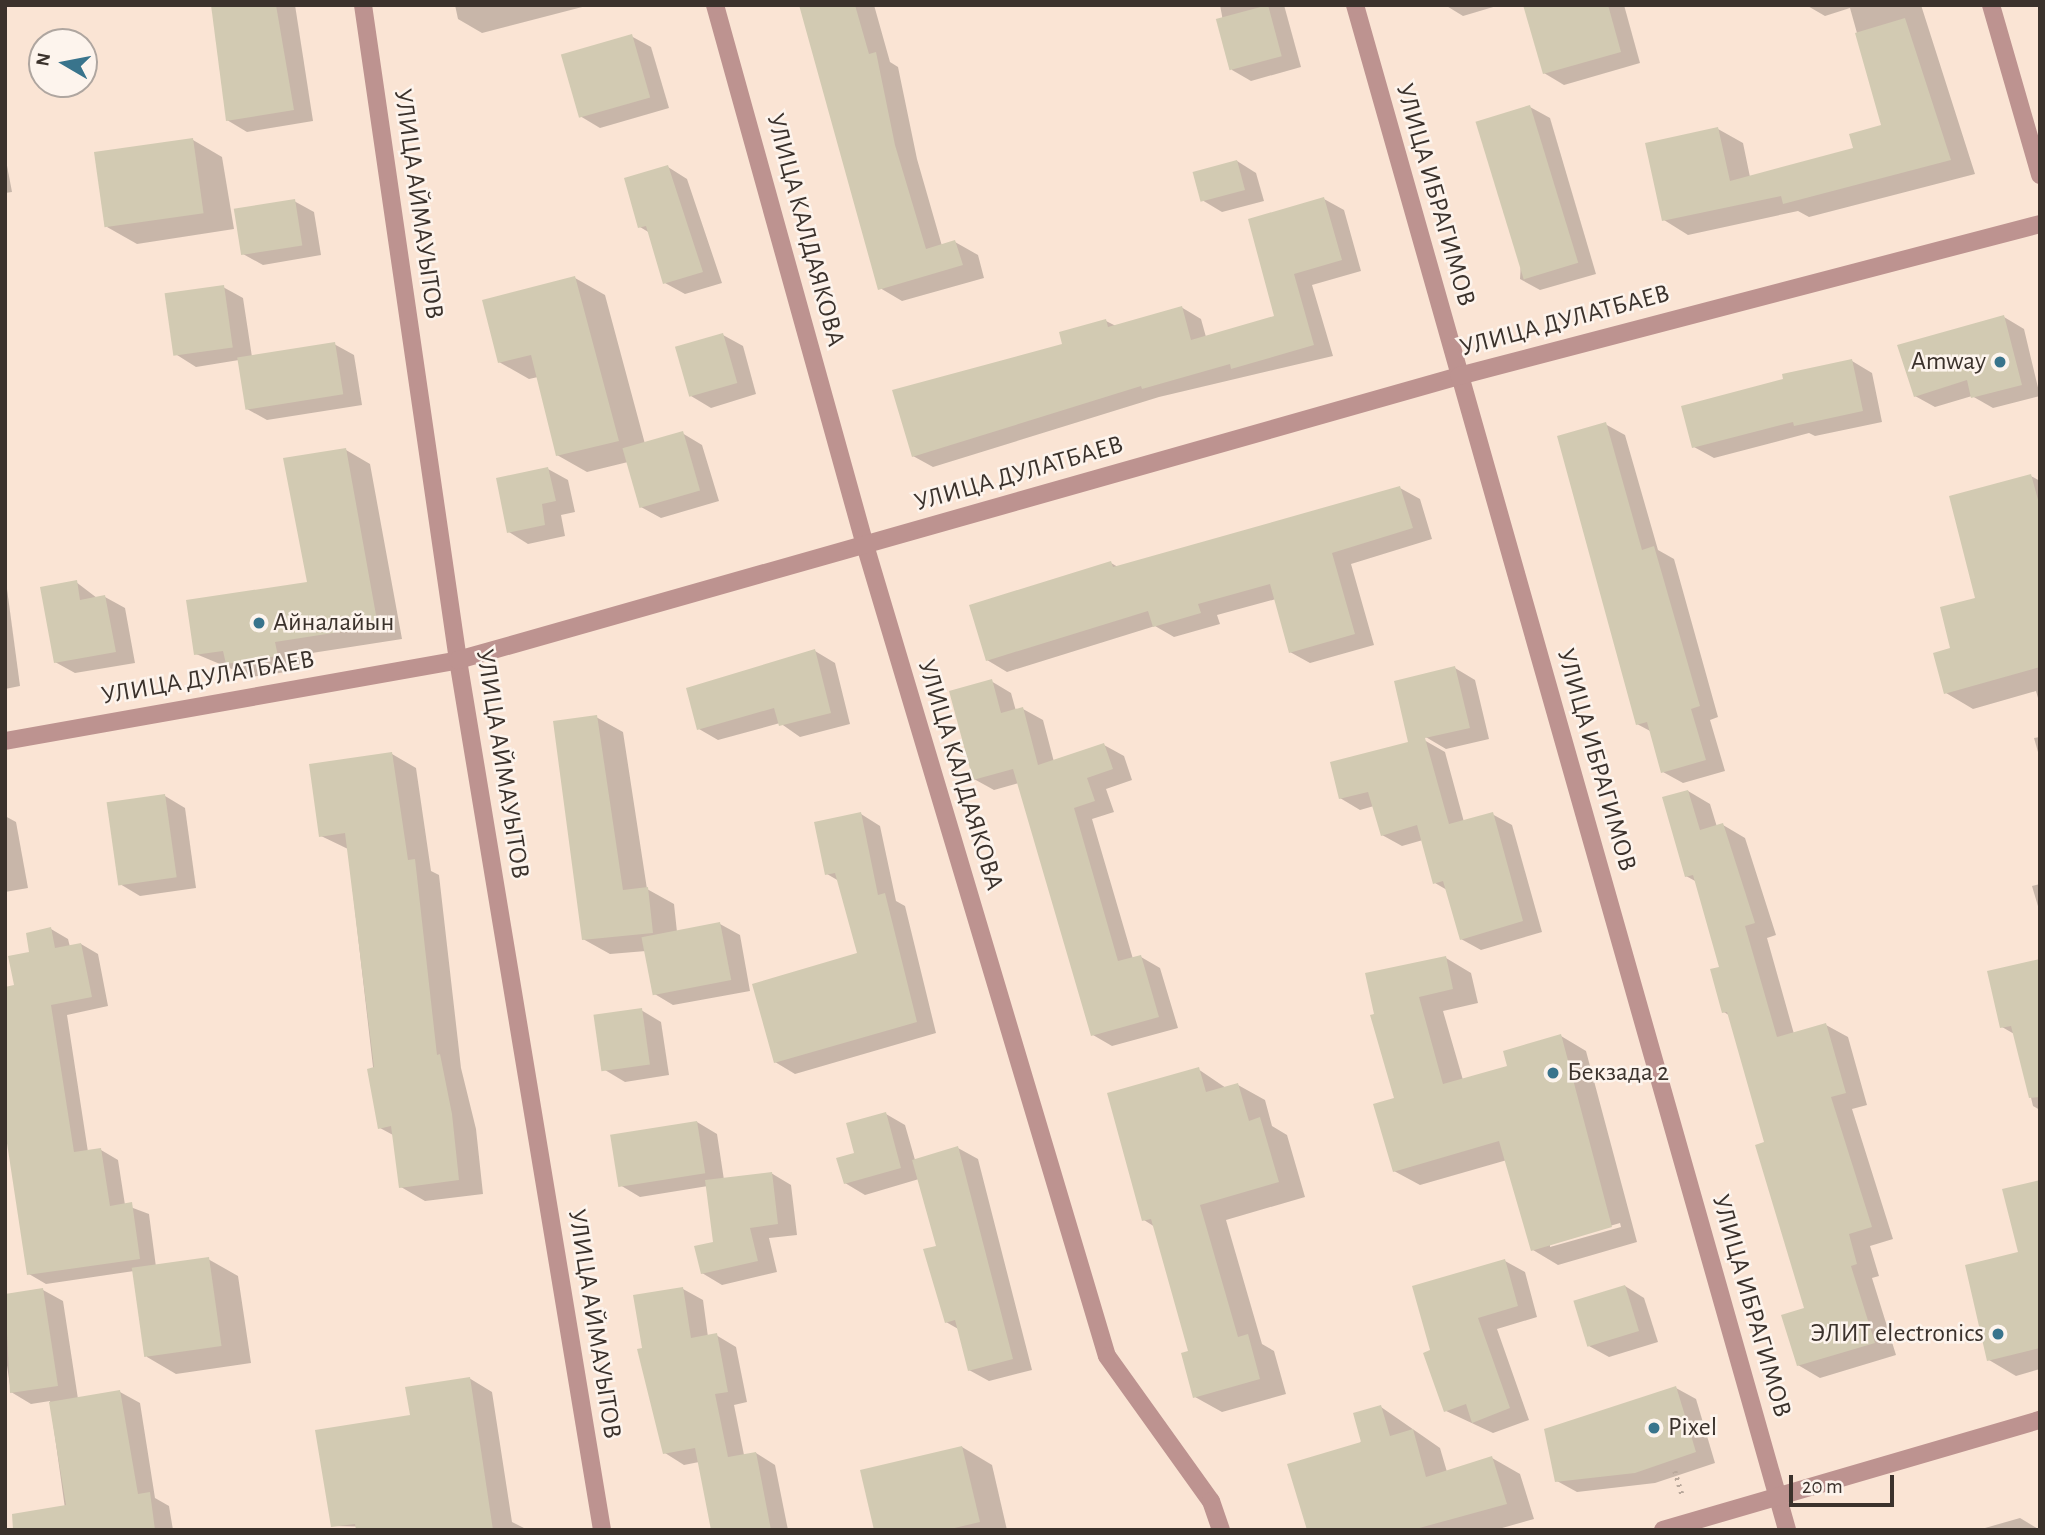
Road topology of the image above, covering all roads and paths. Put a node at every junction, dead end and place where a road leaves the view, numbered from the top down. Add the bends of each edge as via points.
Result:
1 (363, 5) edge
2 (715, 5) edge
3 (1355, 5) edge
4 (1991, 5) edge
5 (2040, 174) edge
6 (2040, 224) edge
7 (1459, 376) junction
8 (864, 545) junction
9 (458, 660) junction
10 (5, 741) edge
11 (2040, 1420) edge
12 (1779, 1497) junction
13 (602, 1530) edge
14 (1221, 1530) edge
15 (1663, 1530) edge
16 (1787, 1530) edge

1 - 9 street, УЛИЦА АЙМАУЫТОВ
2 - 8 street, УЛИЦА КАЛДАЯКОВА
3 - 7 street, УЛИЦА ИБРАГИМОВ
4 - 5 street
6 - 7 street, УЛИЦА ДУЛАТБАЕВ
7 - 8 street, УЛИЦА ДУЛАТБАЕВ
7 - 12 street, УЛИЦА ИБРАГИМОВ
8 - 9 street, УЛИЦА ДУЛАТБАЕВ
8 - 14 street, УЛИЦА КАЛДАЯКОВА via 1107,1356 1211,1501
9 - 10 street, УЛИЦА ДУЛАТБАЕВ
9 - 13 street, УЛИЦА АЙМАУЫТОВ
11 - 12 street
12 - 15 street
12 - 16 street, УЛИЦА ИБРАГИМОВ

